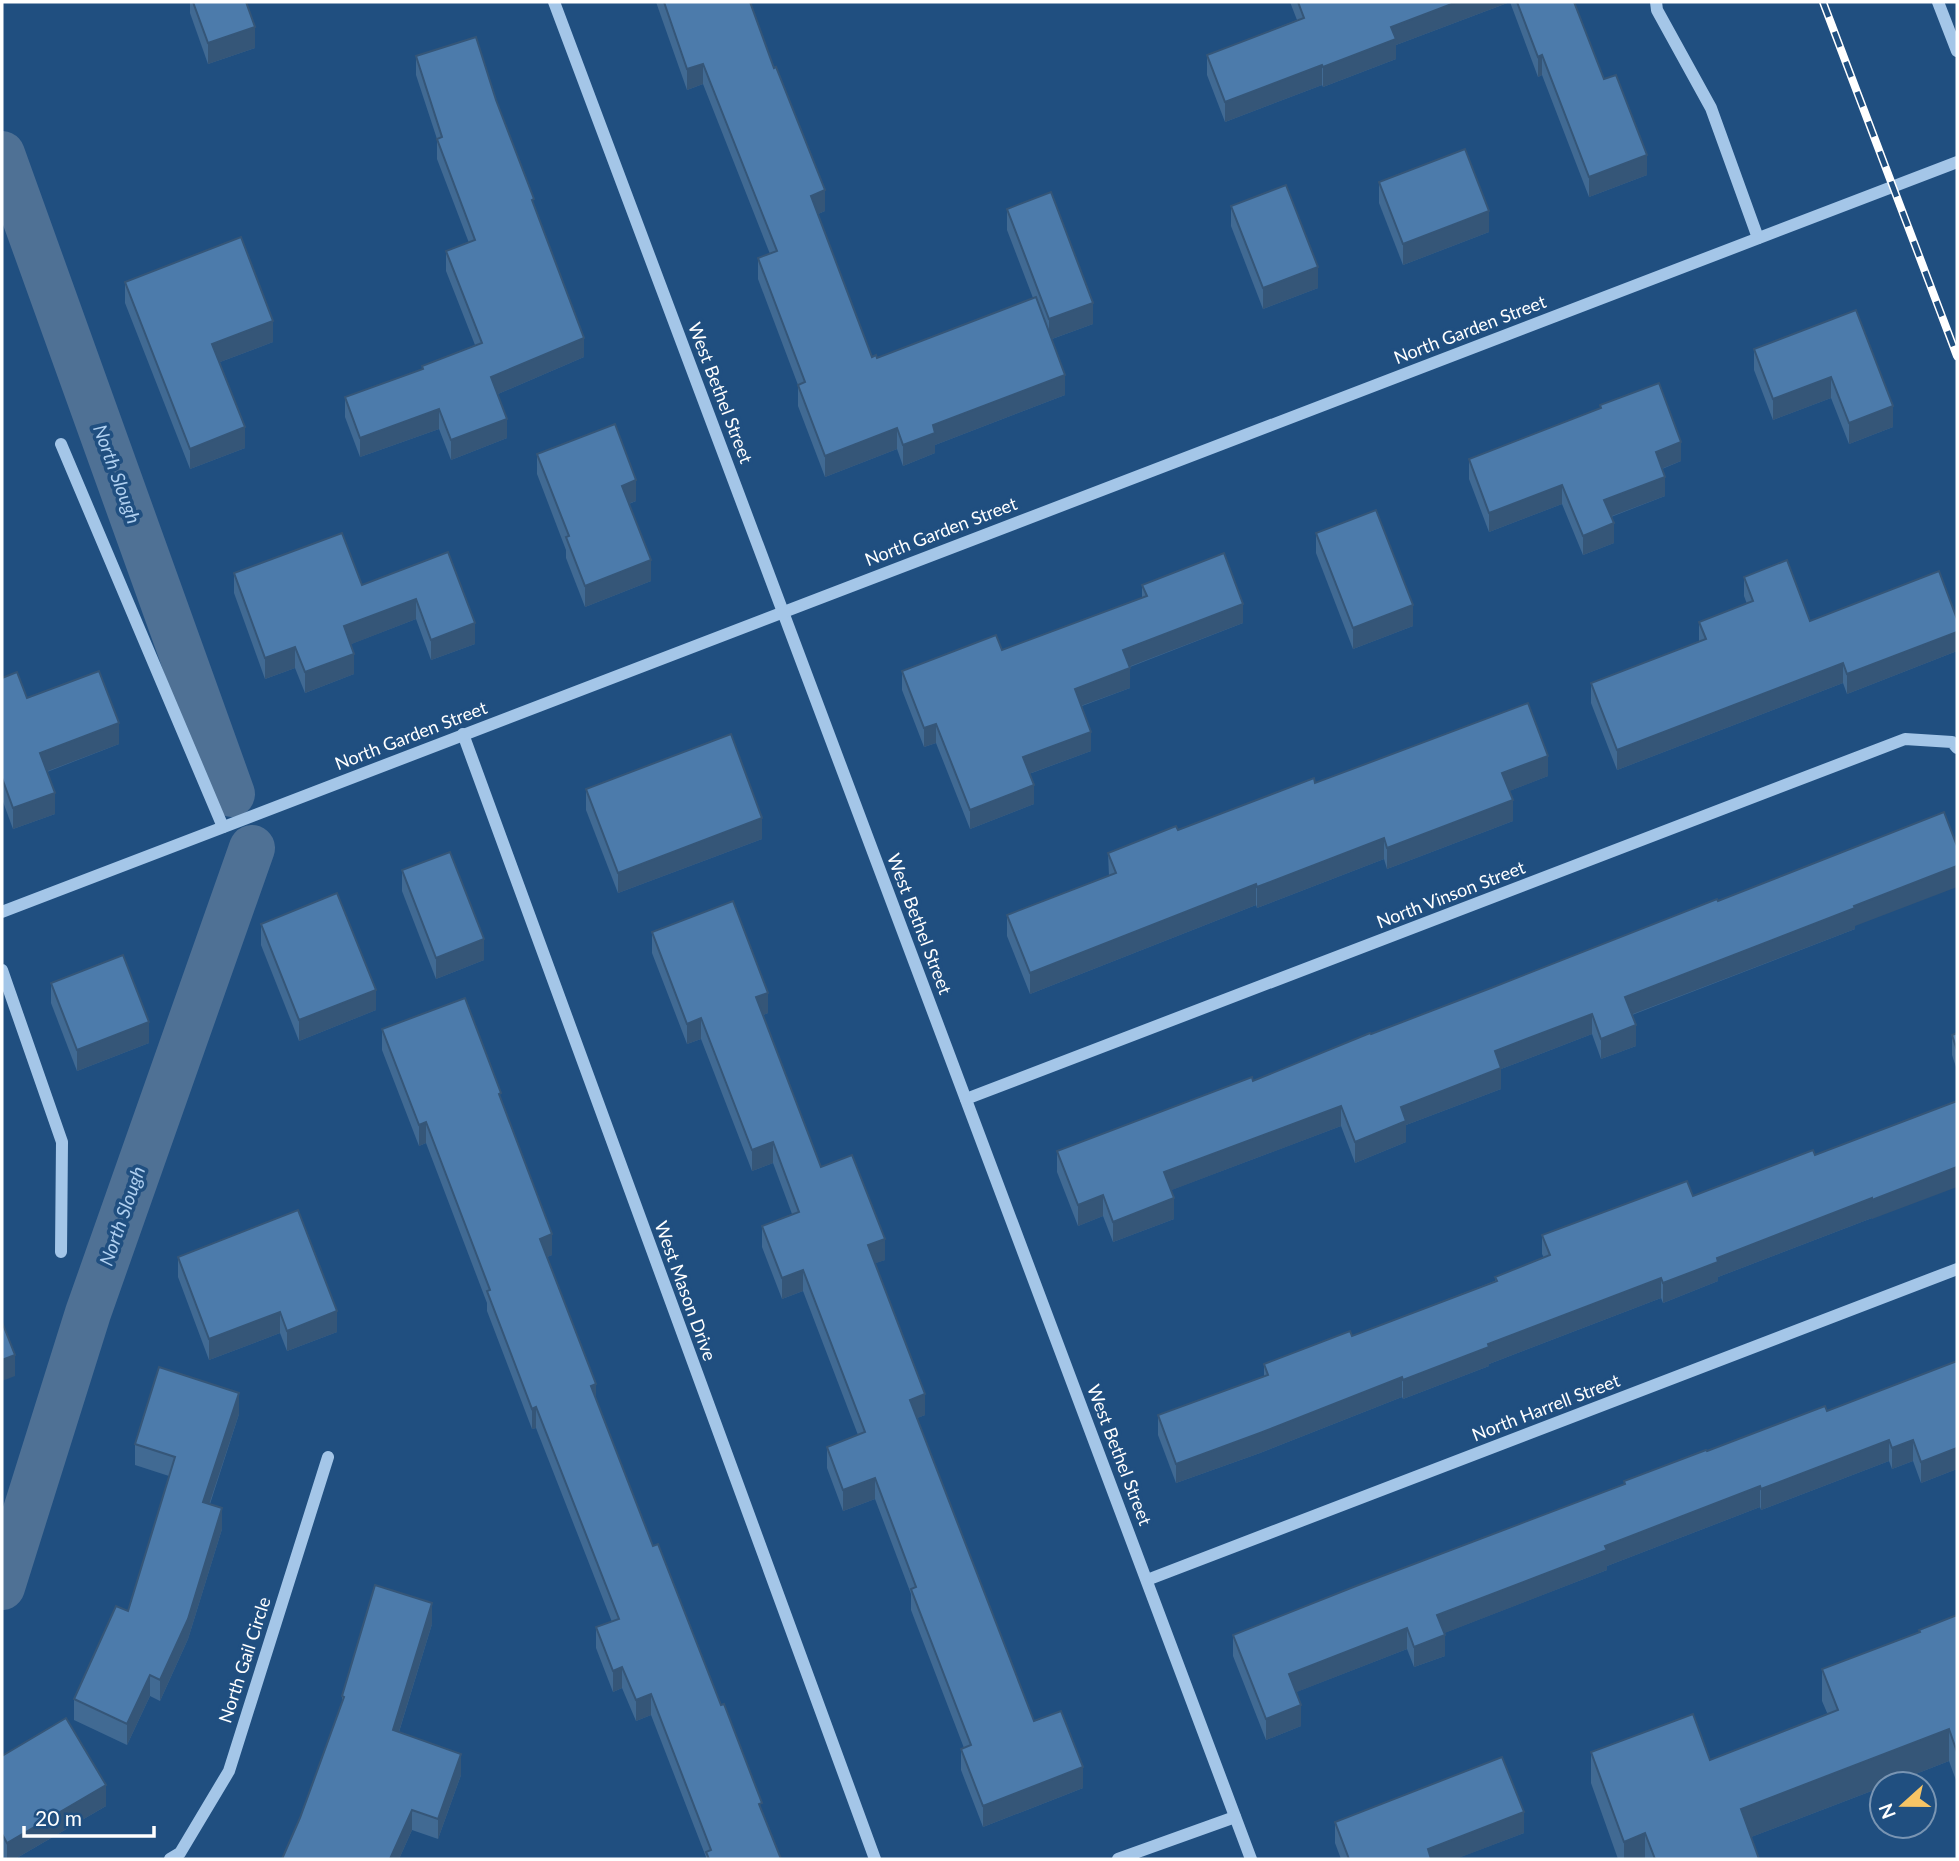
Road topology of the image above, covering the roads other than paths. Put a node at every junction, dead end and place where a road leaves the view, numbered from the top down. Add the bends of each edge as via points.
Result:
1 (554, 2) edge
2 (1656, 2) edge
3 (1938, 2) edge
4 (1957, 51) edge
5 (1957, 162) edge
6 (1758, 238) junction
7 (61, 444) dead end
8 (783, 611) junction
9 (463, 734) junction
10 (1954, 745) edge
11 (223, 827) junction
12 (2, 912) edge
13 (2, 970) edge
14 (966, 1100) junction
15 (61, 1252) dead end
16 (1957, 1269) edge
17 (327, 1457) dead end
18 (1147, 1580) junction
19 (1236, 1817) junction
20 (170, 1859) edge
21 (875, 1859) edge
22 (1118, 1859) edge
23 (1251, 1859) edge

1 - 8 street, West Bethel Street
2 - 6 street via 1711,108
3 - 4 street
5 - 6 street, North Garden Street
6 - 8 street, North Garden Street
7 - 11 street
8 - 9 street, North Garden Street
8 - 14 street, West Bethel Street
9 - 11 street, North Garden Street
9 - 21 street, West Mason Drive
10 - 14 street, North Vinson Street via 1905,739
11 - 12 street, North Garden Street
13 - 15 street via 62,1142
14 - 18 street, West Bethel Street
16 - 18 street, North Harrell Street
17 - 20 street, North Gail Circle via 229,1771 180,1853
18 - 19 street, West Bethel Street
19 - 22 street
19 - 23 street, West Bethel Street

